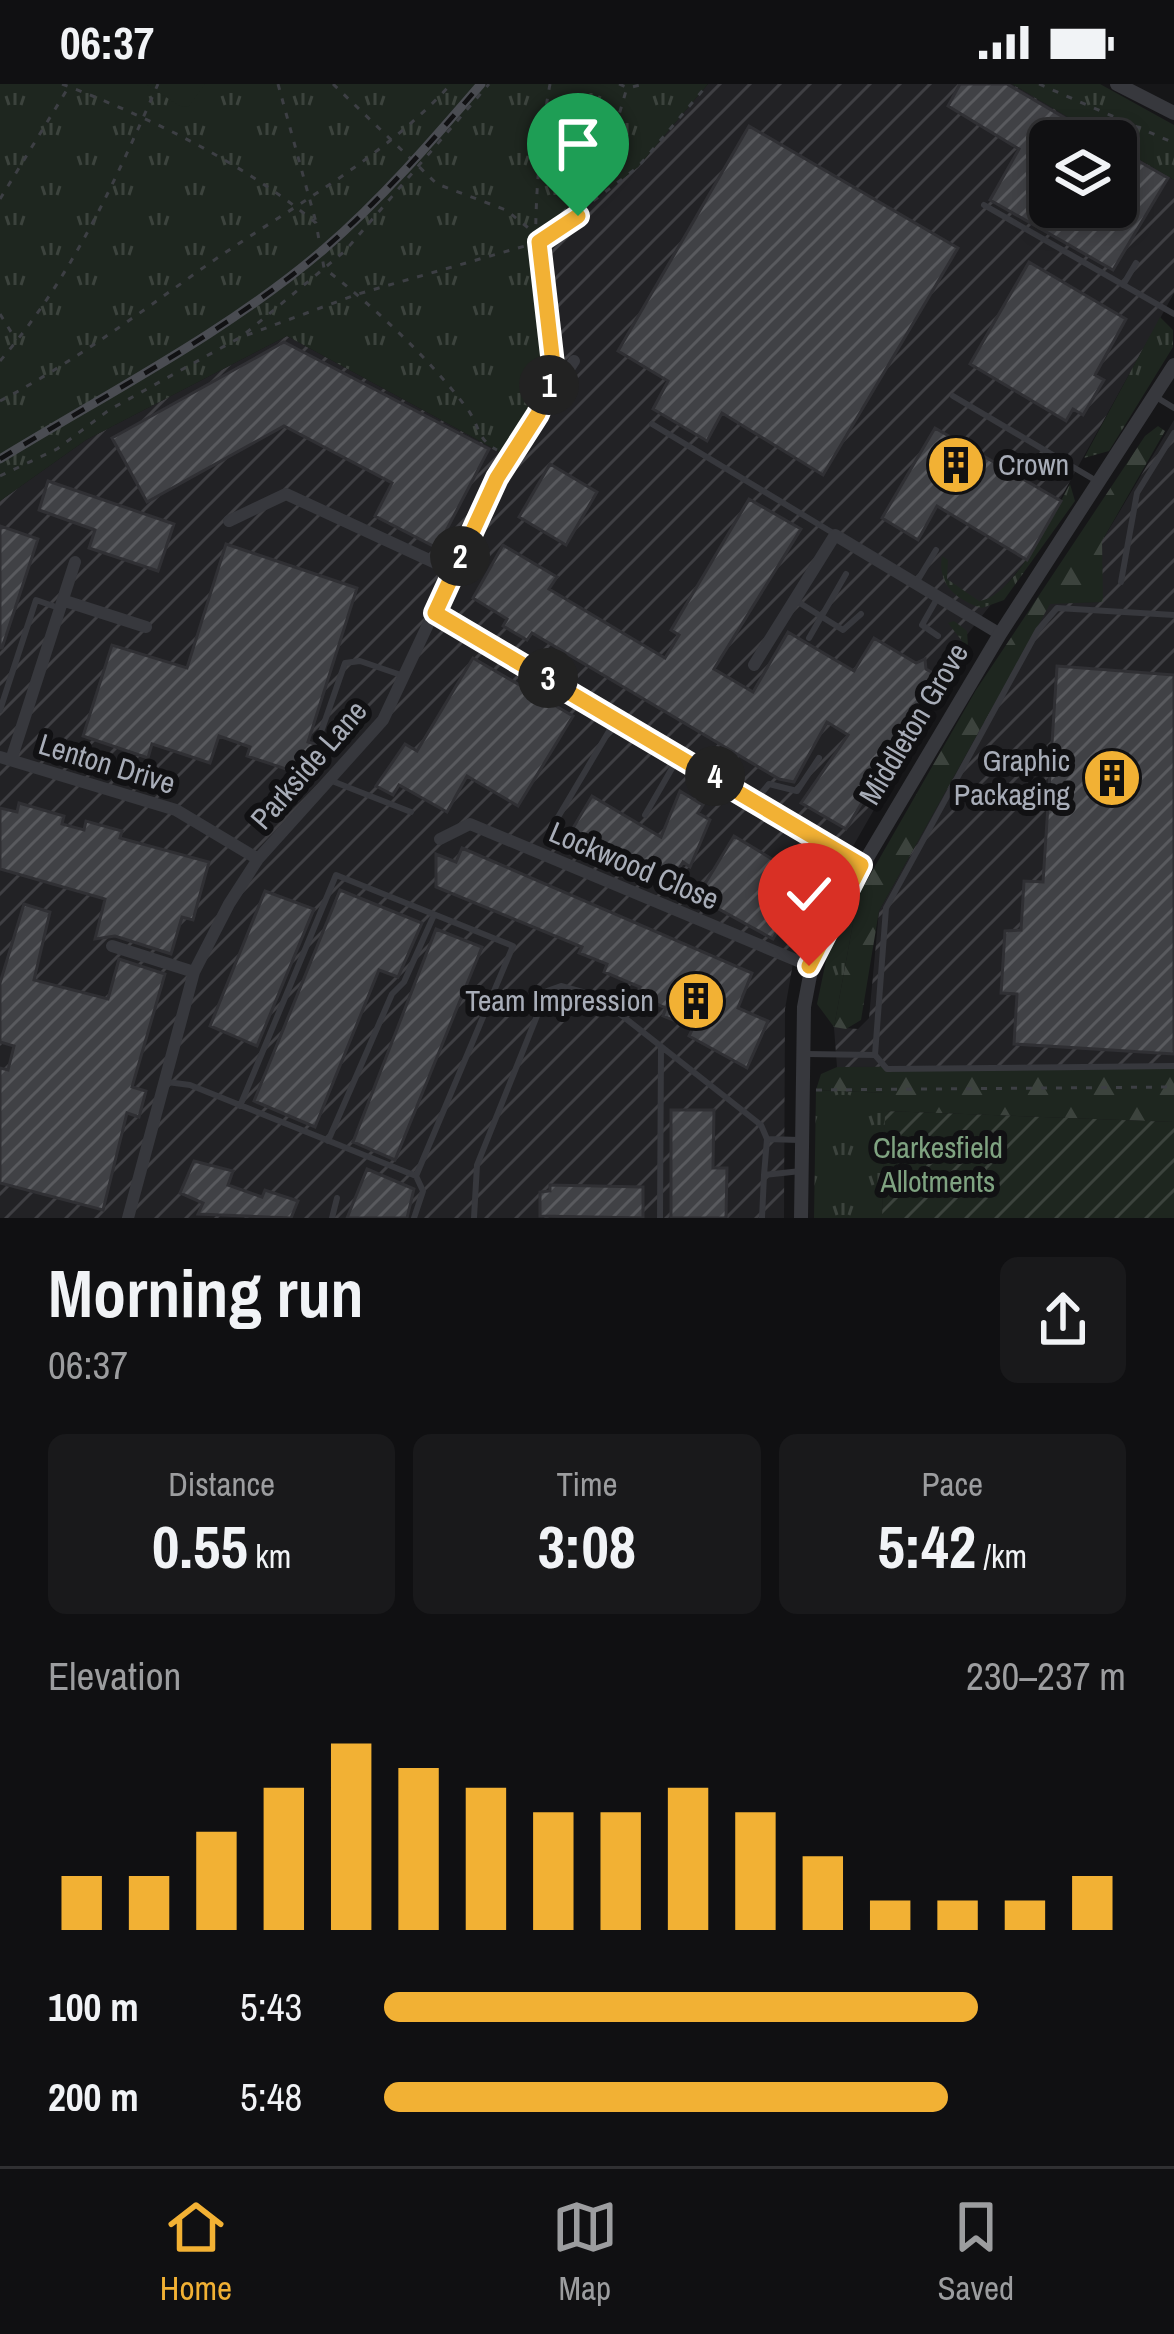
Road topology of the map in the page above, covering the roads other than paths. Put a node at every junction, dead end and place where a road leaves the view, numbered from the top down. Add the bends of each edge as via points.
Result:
1 (1117, 84) edge
2 (1174, 113) edge
3 (984, 205) dead end
4 (1136, 263) dead end
5 (1123, 285) junction
6 (1174, 314) edge
7 (574, 361) dead end
8 (1174, 365) edge
9 (953, 396) dead end
10 (1156, 397) junction
11 (1174, 408) edge
12 (652, 424) dead end
13 (1174, 433) edge
14 (1101, 484) junction
15 (230, 521) dead end
16 (836, 535) junction
17 (936, 550) dead end
18 (75, 562) dead end
19 (453, 571) junction
20 (846, 574) dead end
21 (1121, 582) dead end
22 (916, 583) junction
23 (938, 597) junction
24 (795, 601) junction
25 (63, 605) junction
26 (435, 613) junction
27 (861, 614) dead end
28 (1174, 615) edge
29 (821, 617) junction
30 (146, 627) dead end
31 (1000, 634) junction
32 (938, 636) dead end
33 (809, 638) dead end
34 (17, 657) junction
35 (754, 665) dead end
36 (43, 666) junction
37 (404, 676) junction
38 (0, 711) edge
39 (616, 718) junction
40 (24, 721) junction
41 (320, 736) dead end
42 (680, 755) junction
43 (5, 758) edge
44 (819, 758) dead end
45 (332, 781) junction
46 (755, 801) junction
47 (411, 812) dead end
48 (645, 815) dead end
49 (551, 829) dead end
50 (440, 839) dead end
51 (259, 859) junction
52 (861, 865) junction
53 (434, 915) junction
54 (112, 946) dead end
55 (809, 966) junction
56 (194, 972) junction
57 (662, 1047) junction
58 (803, 1053) junction
59 (875, 1055) junction
60 (1174, 1066) edge
61 (163, 1081) junction
62 (240, 1106) junction
63 (767, 1139) junction
64 (802, 1140) junction
65 (328, 1141) junction
66 (801, 1171) junction
67 (764, 1175) junction
68 (416, 1176) junction
69 (337, 1198) dead end
70 (128, 1218) edge
71 (332, 1218) edge
72 (414, 1218) edge
73 (474, 1218) edge
74 (659, 1218) edge
75 (762, 1218) edge
76 (800, 1218) edge

1 - 2 street
3 - 5 lane
4 - 5 lane
5 - 6 lane
7 - 19 street, Parkside Lane via 509,457
8 - 10 street, Middleton Grove
9 - 14 lane
10 - 11 lane
10 - 14 street, Middleton Grove
12 - 16 lane
13 - 21 lane via 1137,493
14 - 31 street, Middleton Grove
15 - 19 street via 286,494
16 - 22 street
16 - 24 street
17 - 22 lane
18 - 25 street
19 - 26 street, Parkside Lane
20 - 29 lane
22 - 23 street
23 - 31 street
23 - 32 lane via 922,625
24 - 29 lane
24 - 35 street
25 - 30 street
25 - 34 lane via 36,600
25 - 36 street
26 - 37 street, Parkside Lane
26 - 39 street
27 - 29 lane via 843,630
28 - 59 lane via 1057,608 1038,630 886,908
29 - 33 lane
31 - 52 street, Middleton Grove
34 - 36 lane
34 - 38 lane
36 - 40 street
37 - 41 lane via 345,664
37 - 45 street, Parkside Lane via 383,720
38 - 40 lane
39 - 42 street
39 - 49 lane
40 - 43 street
42 - 46 street
42 - 48 lane
43 - 51 street, Lenton Drive via 176,810
44 - 46 lane via 797,791 769,784
45 - 47 lane
45 - 51 street, Parkside Lane
46 - 52 street
50 - 55 street, Lockwood Close via 470,824
51 - 56 street, Parkside Lane
52 - 55 street, Middleton Grove
53 - 62 lane via 336,875
53 - 65 lane
53 - 68 lane via 512,946
54 - 56 street
55 - 58 street, Middleton Grove
56 - 61 street, Parkside Lane
57 - 63 lane via 761,1125
57 - 73 lane via 597,996 561,986 547,991 478,1165
57 - 74 lane
58 - 59 lane
58 - 64 street, Middleton Grove
59 - 60 lane via 887,1069
61 - 62 lane
61 - 70 street, Parkside Lane
62 - 65 lane
63 - 64 lane
63 - 67 lane
64 - 66 street, Middleton Grove
65 - 68 lane
66 - 67 lane
66 - 76 street, Middleton Grove
67 - 75 lane
68 - 72 lane via 423,1191
69 - 71 lane

